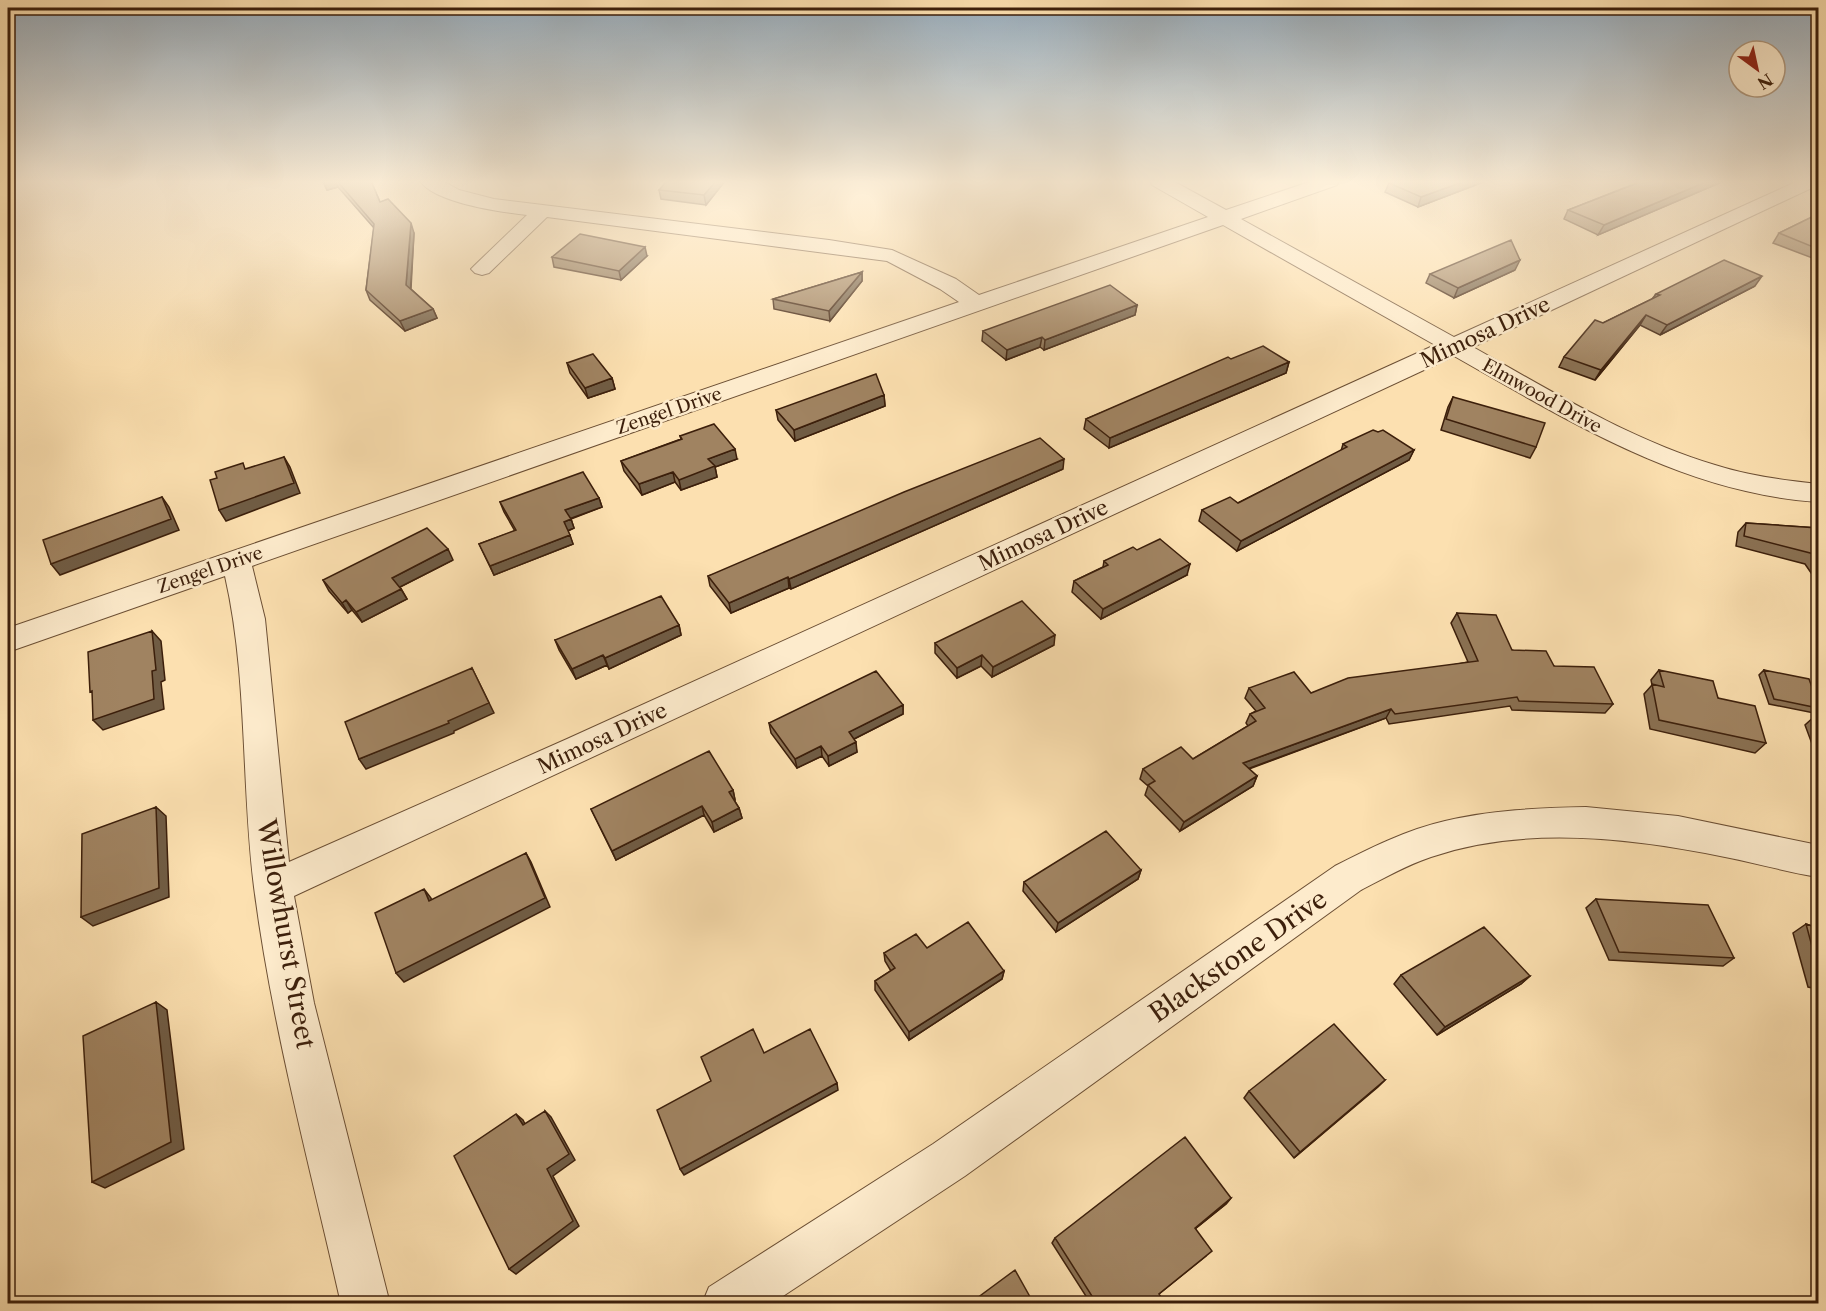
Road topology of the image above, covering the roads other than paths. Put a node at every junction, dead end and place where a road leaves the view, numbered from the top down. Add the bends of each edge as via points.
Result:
1 (510, 242) edge
2 (798, 242) edge
3 (1154, 242) edge
4 (1267, 242) edge
5 (1680, 242) edge
6 (482, 269) dead end
7 (977, 303) junction
8 (1454, 346) junction
9 (1818, 493) edge
10 (236, 561) junction
11 (8, 640) edge
12 (1818, 861) edge
13 (273, 887) junction
14 (366, 1304) edge
15 (726, 1304) edge

1 - 6 street
2 - 7 street via 892,256
3 - 7 street, Zengel Drive
4 - 8 street, Elmwood Drive
5 - 8 street, Mimosa Drive
7 - 10 street, Zengel Drive
8 - 9 street, Elmwood Drive via 1654,454 1740,482
8 - 13 street, Mimosa Drive
10 - 11 street, Zengel Drive
10 - 13 street, Willowhurst Street via 250,619
12 - 15 street, Blackstone Drive via 1671,830 1615,823 1551,822 1463,833 1392,855 1348,878 949,1160
13 - 14 street, Willowhurst Street via 294,1003

